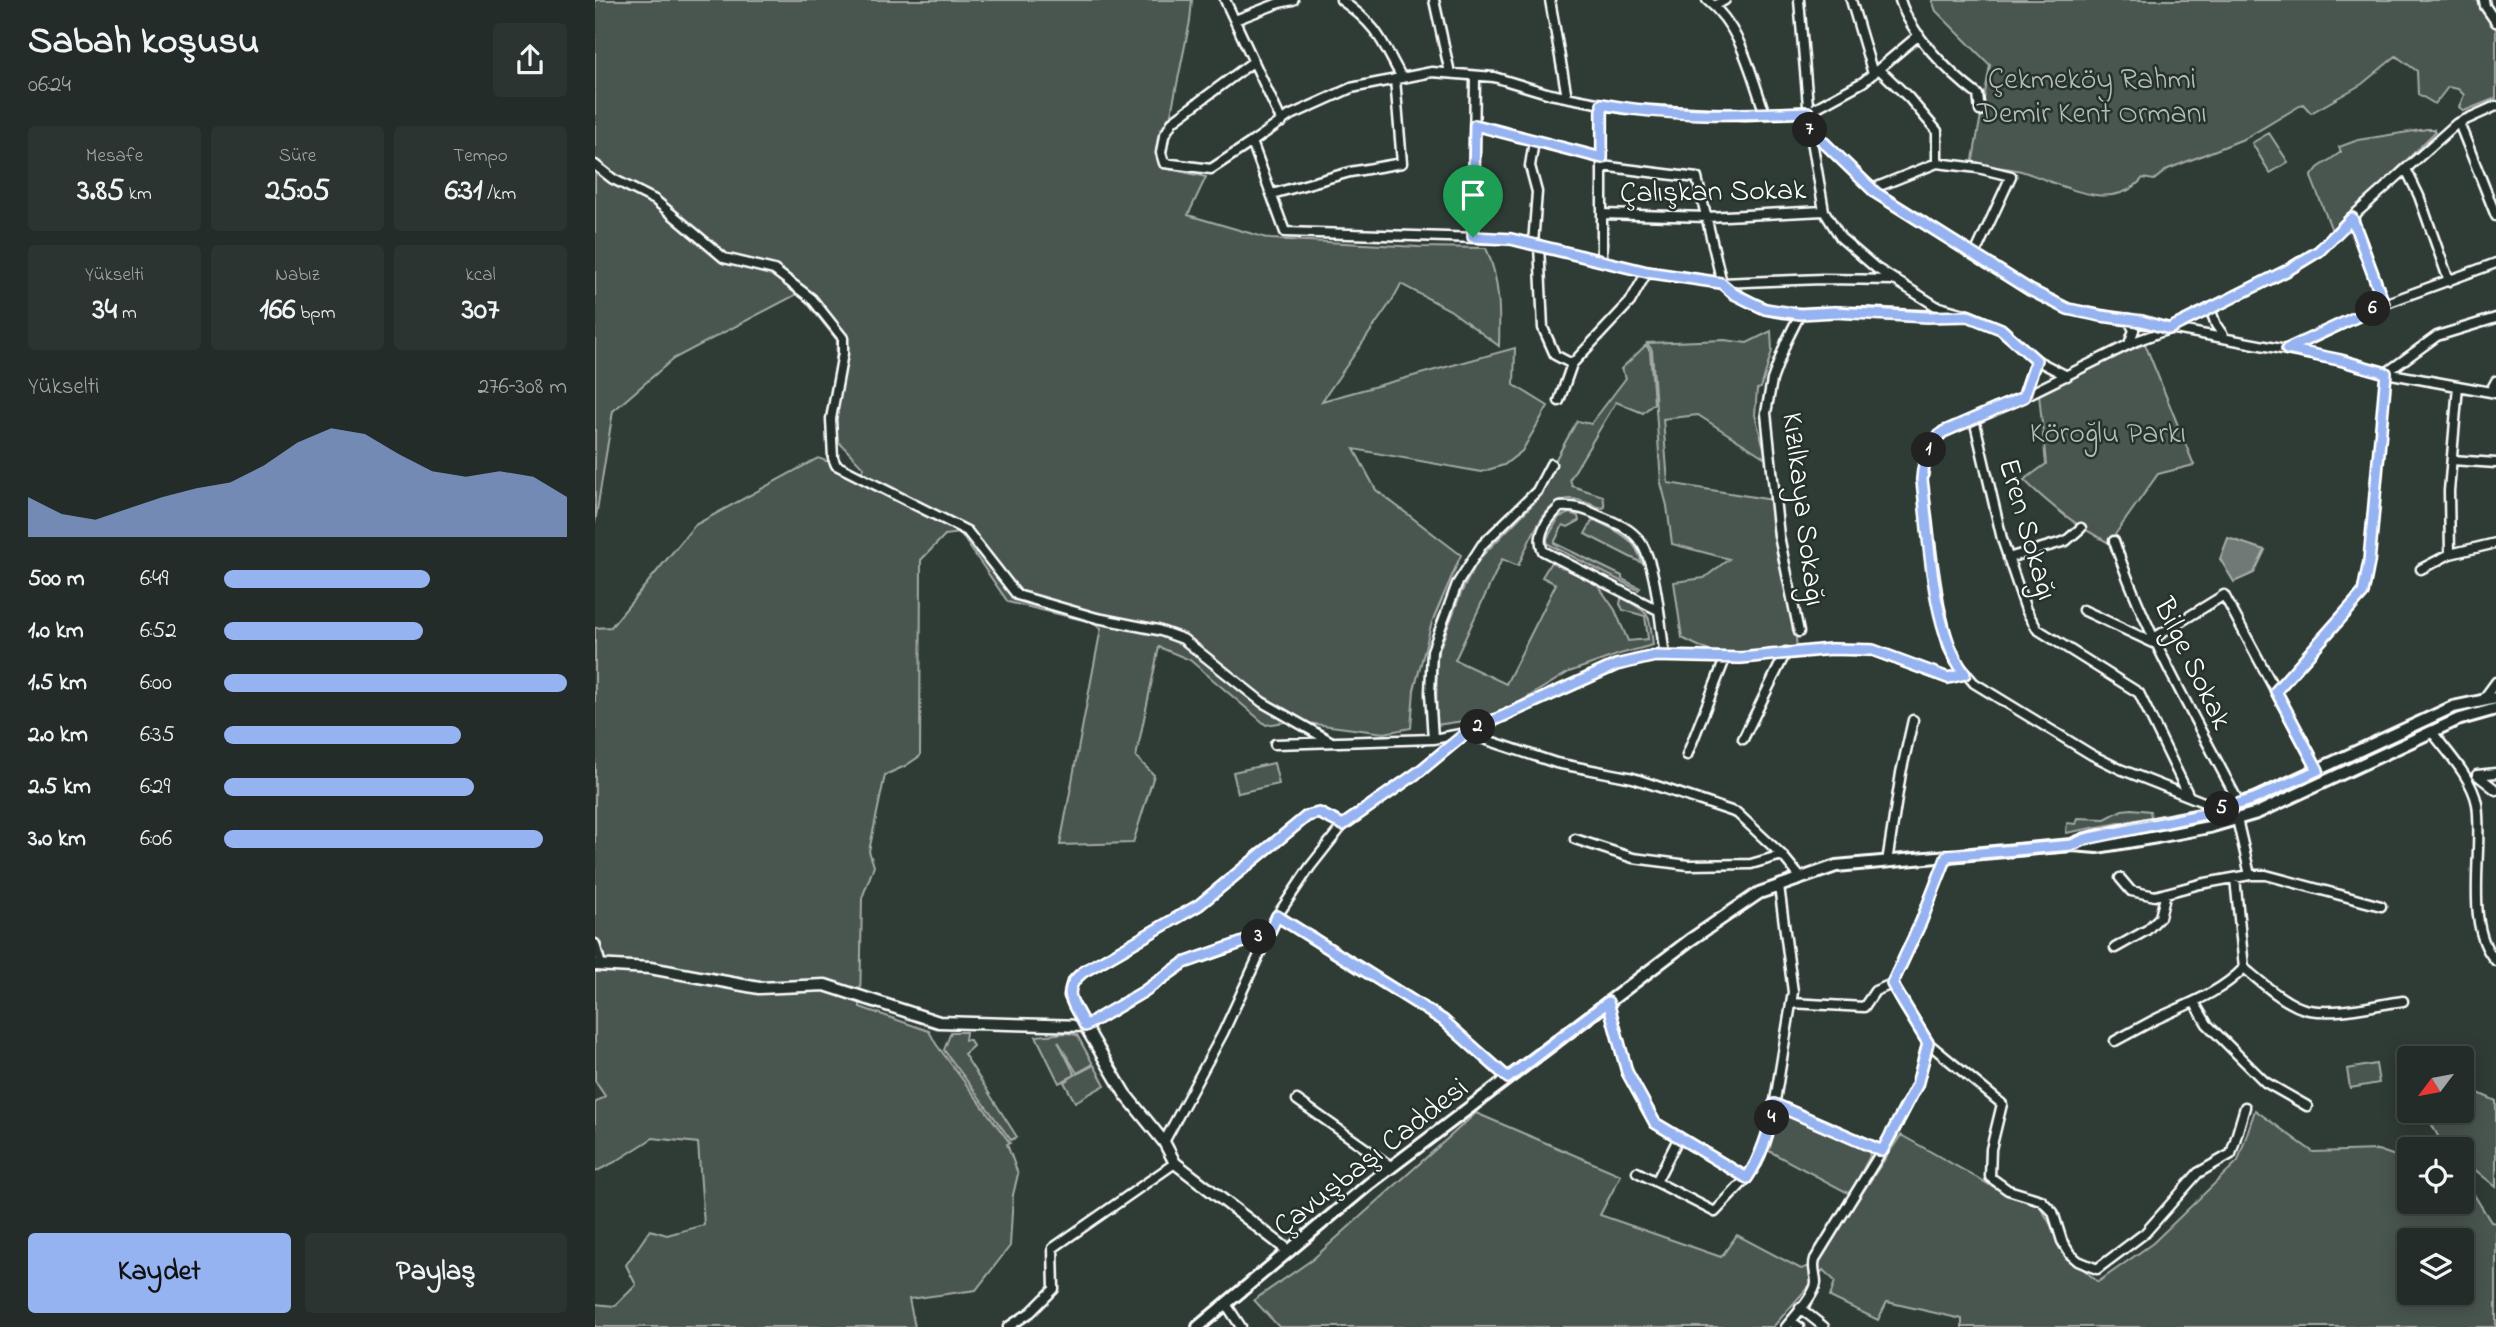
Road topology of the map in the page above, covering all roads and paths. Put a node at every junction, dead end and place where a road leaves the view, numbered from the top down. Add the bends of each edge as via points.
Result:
1 (1225, 0) edge
2 (1293, 0) edge
3 (1341, 0) edge
4 (1550, 0) edge
5 (1725, 0) edge
6 (1799, 0) edge
7 (1851, 0) edge
8 (1900, 0) edge
9 (2484, 0) edge
10 (1435, 1) edge
11 (1711, 3) edge
12 (1235, 20) junction
13 (2496, 22) edge
14 (1919, 35) junction
15 (1254, 61) junction
16 (1876, 72) junction
17 (1450, 73) junction
18 (1475, 76) junction
19 (1399, 78) junction
20 (1567, 97) junction
21 (1602, 104) junction
22 (2496, 106) edge
23 (1980, 111) dead end
24 (1808, 112) junction
25 (1765, 114) junction
26 (1282, 122) junction
27 (2459, 123) junction
28 (1475, 125) junction
29 (1810, 129) junction
30 (1534, 141) junction
31 (1252, 142) junction
32 (1602, 162) junction
33 (1937, 163) junction
34 (595, 165) edge
35 (2406, 169) junction
36 (1871, 189) junction
37 (2493, 193) edge
38 (1272, 194) junction
39 (1824, 211) junction
40 (1602, 214) junction
41 (1707, 216) junction
42 (2496, 216) edge
43 (2352, 218) junction
44 (1473, 237) junction
45 (1536, 244) junction
46 (1975, 254) junction
47 (1602, 261) junction
48 (2496, 263) edge
49 (1647, 272) junction
50 (1896, 280) junction
51 (2449, 281) junction
52 (1721, 283) junction
53 (2384, 304) junction
54 (2210, 308) junction
55 (1800, 314) junction
56 (1968, 316) junction
57 (2496, 318) edge
58 (2128, 319) junction
59 (2169, 329) junction
60 (2225, 338) junction
61 (2128, 344) junction
62 (2287, 349) junction
63 (2036, 360) junction
64 (1572, 365) junction
65 (2386, 373) junction
66 (2067, 376) junction
67 (2496, 381) edge
68 (2458, 386) junction
69 (2493, 392) edge
70 (2024, 397) junction
71 (1559, 401) dead end
72 (1974, 419) junction
73 (2452, 460) junction
74 (2496, 463) edge
75 (1551, 464) dead end
76 (2081, 528) dead end
77 (2114, 541) dead end
78 (2496, 543) edge
79 (2450, 554) junction
80 (2008, 558) junction
81 (2421, 569) dead end
82 (1658, 610) junction
83 (2083, 610) dead end
84 (1798, 632) dead end
85 (2155, 641) junction
86 (1786, 652) junction
87 (1665, 656) junction
88 (1725, 659) junction
89 (1965, 674) junction
90 (2496, 682) edge
91 (2276, 691) junction
92 (2496, 698) edge
93 (2483, 706) junction
94 (2496, 709) edge
95 (1913, 720) dead end
96 (2432, 732) junction
97 (1466, 733) junction
98 (1433, 739) junction
99 (1743, 739) dead end
100 (1329, 741) junction
101 (1275, 744) dead end
102 (1687, 755) dead end
103 (2457, 766) junction
104 (2318, 770) junction
105 (2496, 773) edge
106 (2477, 775) junction
107 (2493, 788) edge
108 (2188, 794) junction
109 (2239, 803) junction
110 (2221, 809) junction
111 (2233, 820) junction
112 (1343, 825) junction
113 (1575, 839) dead end
114 (2072, 845) junction
115 (1782, 855) junction
116 (1947, 856) junction
117 (1887, 862) junction
118 (2250, 875) junction
119 (1801, 878) junction
120 (2120, 878) dead end
121 (2235, 878) junction
122 (1779, 886) junction
123 (2166, 893) junction
124 (2381, 906) dead end
125 (1277, 916) junction
126 (1269, 933) junction
127 (595, 944) edge
128 (2115, 948) dead end
129 (2496, 961) edge
130 (598, 965) edge
131 (2244, 968) junction
132 (1892, 984) junction
133 (2403, 1001) dead end
134 (1608, 1002) junction
135 (2194, 1002) junction
136 (1791, 1003) junction
137 (1085, 1026) junction
138 (2115, 1041) dead end
139 (1928, 1043) junction
140 (1508, 1078) junction
141 (1297, 1100) dead end
142 (1774, 1104) junction
143 (2308, 1106) dead end
144 (2245, 1107) dead end
145 (1679, 1137) junction
146 (1164, 1142) junction
147 (1882, 1151) junction
148 (1175, 1163) junction
149 (1392, 1167) junction
150 (1637, 1172) dead end
151 (1747, 1178) junction
152 (1656, 1182) junction
153 (1289, 1251) junction
154 (1226, 1304) junction
155 (1800, 1308) junction
156 (1788, 1324) edge
157 (1008, 1327) edge
158 (1198, 1327) edge
159 (1241, 1327) edge
160 (1799, 1327) edge
161 (1824, 1327) edge

1 - 12 street
2 - 12 street
3 - 19 street via 1363,15 1380,35
4 - 20 street
5 - 11 street
6 - 24 street
7 - 16 street
8 - 14 street
9 - 13 street
10 - 17 street
11 - 25 street via 1740,42
12 - 15 street
14 - 16 street
14 - 23 street via 1978,95
15 - 26 street
15 - 31 street via 1173,121 1161,153 1164,163 1211,169
16 - 24 street
16 - 33 street via 1909,98 1937,131
17 - 18 street
17 - 19 street
18 - 20 street
18 - 28 street
19 - 26 street via 1351,88
19 - 38 street via 1402,163
20 - 21 street
21 - 25 street
21 - 32 street
22 - 27 street
24 - 25 street
24 - 29 street
26 - 31 street
27 - 35 street
27 - 37 street
28 - 30 street
28 - 44 street
29 - 36 street
29 - 39 street
30 - 32 street
30 - 45 street via 1529,166 1537,192
31 - 38 street
32 - 40 street
32 - 41 street via 1697,178
33 - 36 street
33 - 46 street via 2011,176
34 - 100 street via 655,200 724,258 775,270 811,299 843,338 831,419 836,466 967,531 1017,595 1183,639 1262,702
35 - 43 street
35 - 51 street
36 - 46 street
37 - 42 street
38 - 44 street via 1285,232
39 - 41 street, Çalışkan Sokak
39 - 50 street via 1840,238
40 - 41 street, Çalışkan Sokak
40 - 47 street
41 - 52 street
43 - 53 street
43 - 54 street via 2319,251
44 - 45 street
45 - 47 street
45 - 64 street via 1543,328 1555,355
46 - 58 street via 2068,309
47 - 49 street
48 - 51 street
49 - 52 street
49 - 64 street via 1630,302
50 - 52 street
50 - 56 street via 1936,306
51 - 53 street
52 - 55 street via 1765,309
53 - 62 street
54 - 59 street
54 - 60 street
55 - 56 street
55 - 84 street, Kızılkaya Sokağı via 1772,380 1766,413 1779,536
56 - 63 street via 2001,329
57 - 65 street via 2437,336
58 - 59 street
58 - 61 street via 2134,330
59 - 60 street
59 - 61 street
60 - 62 street
61 - 66 street
62 - 65 street
63 - 66 street
63 - 70 street
64 - 71 street
65 - 68 street
65 - 91 street via 2363,593
66 - 70 street
67 - 69 street
68 - 69 street
68 - 73 street
70 - 72 street
72 - 80 street, Eren Sokağı
72 - 89 street via 1937,437 1926,457 1922,480 1938,606 1949,648
73 - 74 street
73 - 79 street
75 - 98 street via 1537,491 1482,545 1457,584 1432,651
76 - 80 street via 2066,541
77 - 85 street, Bilge Sokak
78 - 79 street
79 - 81 street
80 - 108 street, Eren Sokağı via 2037,629 2139,693
82 - 82 street via 1649,559 1635,535 1577,506 1560,506 1551,515 1540,538 1543,551
82 - 87 street
83 - 85 street
85 - 91 street via 2224,595
85 - 109 street, Bilge Sokak
86 - 88 street
86 - 89 street via 1873,650 1948,678
86 - 99 street
87 - 88 street
87 - 97 street via 1616,665
88 - 102 street
89 - 108 street via 2092,755
90 - 93 street
91 - 104 street
92 - 93 main road, Çavuşbaşı Caddesi
93 - 94 main road, Çavuşbaşı Caddesi
93 - 96 main road, Çavuşbaşı Caddesi
93 - 104 main road, Çavuşbaşı Caddesi via 2453,707
95 - 117 street
96 - 103 street
96 - 111 main road, Çavuşbaşı Caddesi via 2265,810
97 - 98 street
97 - 112 street
97 - 115 street via 1556,763 1633,778 1737,813
98 - 100 street
100 - 101 street
103 - 106 street
103 - 129 street via 2477,804 2479,917 2483,939
104 - 109 main road, Çavuşbaşı Caddesi
105 - 106 street
106 - 107 street
108 - 110 street
109 - 110 main road, Çavuşbaşı Caddesi
110 - 111 street
110 - 114 main road, Çavuşbaşı Caddesi
111 - 114 main road, Çavuşbaşı Caddesi via 2097,847
111 - 118 street
112 - 125 street
112 - 137 street via 1319,813 1307,816 1199,905 1083,972 1072,982 1069,996
113 - 115 street via 1633,858 1688,865 1751,864
114 - 116 main road, Çavuşbaşı Caddesi
115 - 119 street
116 - 117 main road, Çavuşbaşı Caddesi
116 - 132 street
117 - 119 main road, Çavuşbaşı Caddesi via 1836,866
118 - 121 street
118 - 124 street via 2266,875
119 - 122 main road, Çavuşbaşı Caddesi
120 - 123 street via 2131,891 2155,896
121 - 123 street
121 - 131 street
122 - 134 main road, Çavuşbaşı Caddesi via 1747,901
122 - 136 street
123 - 128 street via 2161,917
125 - 126 street
125 - 140 street via 1443,1020
126 - 137 street via 1184,963
126 - 146 street via 1223,1033
127 - 130 street
130 - 137 street via 650,968 759,988 825,985 939,1022
131 - 133 street via 2307,1010 2345,1010
131 - 135 street via 2232,981
132 - 136 street via 1875,991 1864,1007
132 - 139 street
134 - 140 main road, Çavuşbaşı Caddesi
134 - 145 street via 1627,1072 1655,1123
135 - 138 street
135 - 143 street via 2207,1024 2266,1082
136 - 142 street
137 - 146 street via 1125,1094
139 - 144 street via 2002,1104 1991,1149 1990,1177 2008,1190 2041,1200 2053,1212 2070,1254 2097,1269 2145,1233 2198,1173 2231,1154
139 - 147 street via 1917,1085
140 - 149 main road, Çavuşbaşı Caddesi
141 - 149 street
142 - 147 street
142 - 151 street via 1771,1125
145 - 151 street
145 - 152 street
146 - 148 street
147 - 155 street via 1815,1259 1814,1290
148 - 153 street
148 - 157 street via 1053,1248 1053,1289
149 - 153 main road, Çavuşbaşı Caddesi
150 - 152 street
151 - 152 street via 1715,1212
153 - 154 main road, Çavuşbaşı Caddesi
154 - 158 main road, Çavuşbaşı Caddesi
154 - 159 street
155 - 156 street
155 - 161 street
156 - 160 street

